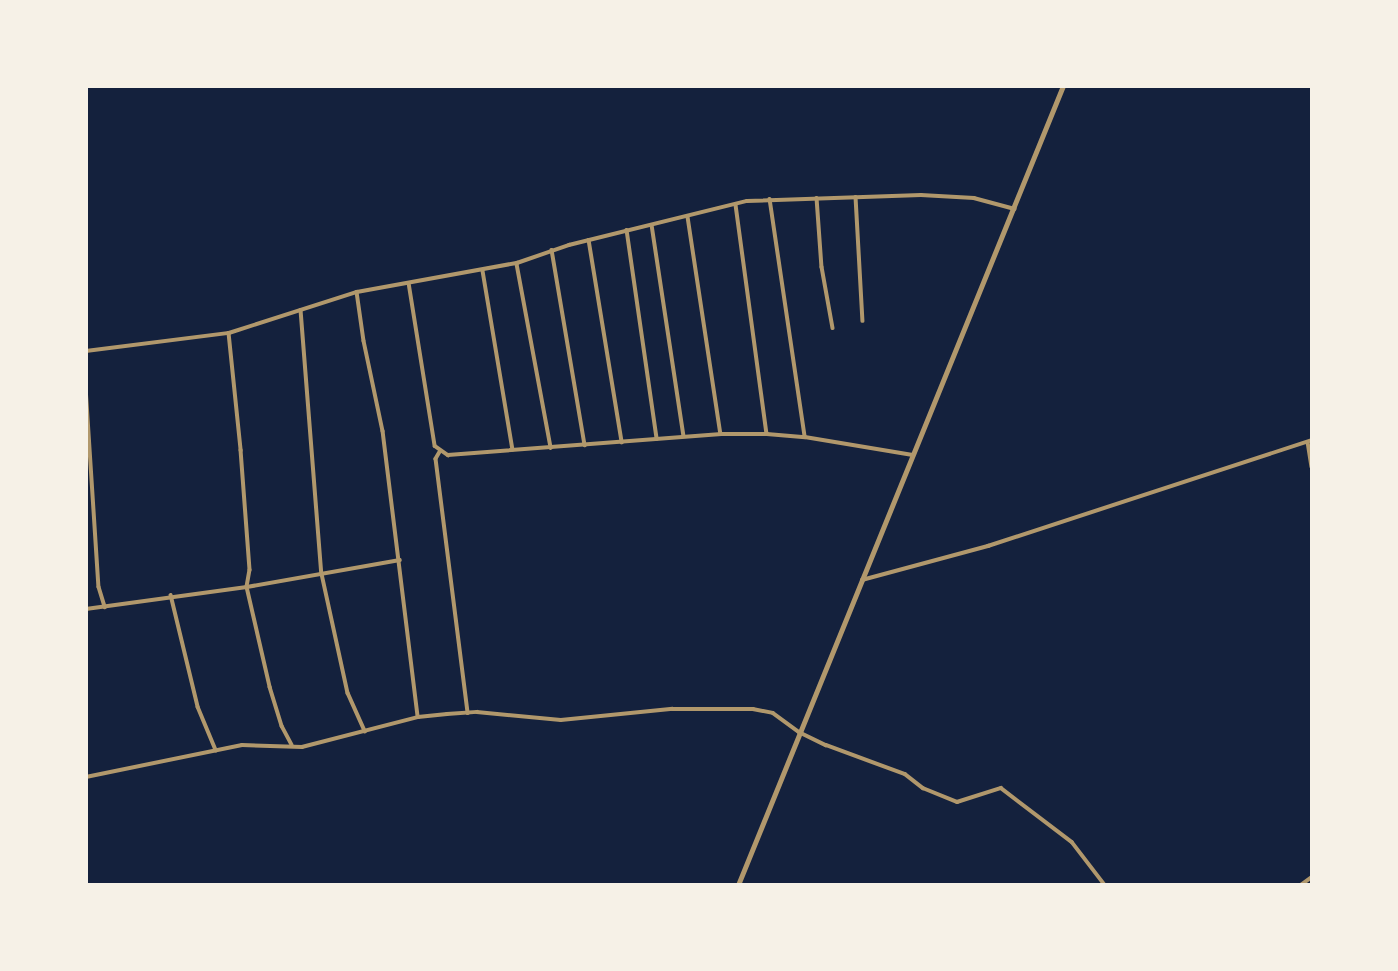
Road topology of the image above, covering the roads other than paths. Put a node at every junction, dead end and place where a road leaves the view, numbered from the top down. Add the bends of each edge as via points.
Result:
1 (1063, 86) edge
2 (856, 197) junction
3 (817, 198) junction
4 (770, 199) junction
5 (736, 205) junction
6 (1015, 209) junction
7 (688, 217) junction
8 (652, 225) junction
9 (627, 230) junction
10 (589, 240) junction
11 (552, 250) junction
12 (517, 263) junction
13 (483, 271) junction
14 (409, 283) junction
15 (357, 292) junction
16 (301, 310) junction
17 (863, 321) dead end
18 (833, 328) dead end
19 (229, 333) junction
20 (86, 351) edge
21 (86, 387) edge
22 (721, 434) junction
23 (767, 434) junction
24 (684, 436) junction
25 (805, 437) junction
26 (657, 439) junction
27 (1310, 441) edge
28 (622, 442) junction
29 (585, 445) junction
30 (551, 448) junction
31 (513, 450) junction
32 (440, 452) junction
33 (912, 455) junction
34 (1312, 467) edge
35 (400, 560) junction
36 (322, 574) junction
37 (862, 580) junction
38 (247, 587) junction
39 (171, 595) junction
40 (105, 607) junction
41 (86, 609) edge
42 (468, 713) junction
43 (418, 718) junction
44 (365, 731) junction
45 (799, 732) junction
46 (292, 745) junction
47 (216, 750) junction
48 (86, 777) edge
49 (1312, 877) edge
50 (738, 885) edge
51 (1105, 885) edge
52 (1301, 885) edge

1 - 6 street
2 - 3 street
2 - 6 street via 964,197
2 - 17 street
3 - 4 street
3 - 18 street
4 - 5 street
4 - 25 street
5 - 7 street
5 - 23 street
6 - 33 street
7 - 8 street
7 - 22 street
8 - 9 street
8 - 24 street
9 - 10 street
9 - 26 street
10 - 11 street
10 - 28 street
11 - 12 street
11 - 29 street
12 - 13 street
12 - 30 street
13 - 14 street
13 - 31 street
14 - 15 street
14 - 32 street via 435,446
15 - 16 street
15 - 35 street via 383,431
16 - 19 street
16 - 36 street
19 - 20 street
19 - 38 street via 250,570
21 - 40 street via 99,587
22 - 23 street
22 - 24 street
23 - 25 street
24 - 26 street
25 - 33 street
26 - 28 street
27 - 34 street
27 - 37 street via 988,546
28 - 29 street
29 - 30 street
30 - 31 street
31 - 32 street
32 - 42 street via 436,459
33 - 37 street
35 - 36 street
35 - 43 street
36 - 38 street
36 - 44 street via 348,693
37 - 45 street
38 - 39 street
38 - 46 street via 270,687
39 - 40 street
39 - 47 street via 198,707
40 - 41 street
42 - 43 street
42 - 45 street via 553,720 672,709 753,709 773,713
43 - 44 street
44 - 46 street via 302,747
45 - 50 street
45 - 51 street via 905,774 923,788 957,802 1001,788 1072,842
46 - 47 street
47 - 48 street
49 - 52 street

